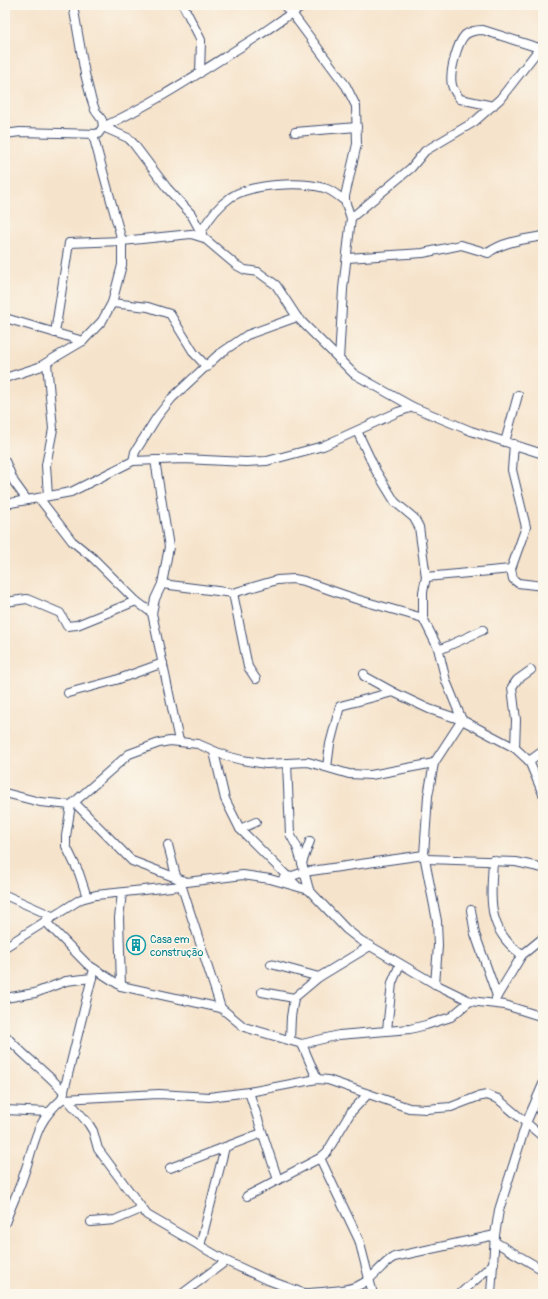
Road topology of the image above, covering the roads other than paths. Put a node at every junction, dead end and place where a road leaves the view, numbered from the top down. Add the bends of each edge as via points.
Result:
1 (73, 5) edge
2 (183, 5) edge
3 (284, 5) edge
4 (306, 5) edge
5 (291, 12) junction
6 (541, 46) edge
7 (204, 71) junction
8 (493, 106) junction
9 (103, 127) junction
10 (357, 127) junction
11 (295, 132) dead end
12 (5, 134) edge
13 (93, 135) junction
14 (345, 201) junction
15 (348, 209) junction
16 (359, 209) junction
17 (351, 218) junction
18 (203, 235) junction
19 (543, 236) edge
20 (122, 241) junction
21 (347, 258) junction
22 (112, 303) junction
23 (297, 317) junction
24 (5, 318) edge
25 (55, 333) junction
26 (83, 342) junction
27 (339, 360) junction
28 (47, 363) junction
29 (207, 367) junction
30 (5, 378) edge
31 (518, 395) dead end
32 (400, 399) junction
33 (413, 407) junction
34 (398, 412) junction
35 (357, 431) junction
36 (509, 443) junction
37 (543, 454) edge
38 (155, 460) junction
39 (5, 461) edge
40 (133, 461) junction
41 (48, 496) junction
42 (39, 498) junction
43 (27, 500) junction
44 (5, 504) edge
45 (511, 568) junction
46 (426, 577) junction
47 (162, 584) junction
48 (543, 586) edge
49 (233, 593) junction
50 (136, 601) junction
51 (5, 602) edge
52 (152, 613) junction
53 (423, 618) junction
54 (483, 630) dead end
55 (439, 650) junction
56 (163, 662) junction
57 (530, 670) dead end
58 (364, 674) dead end
59 (256, 680) dead end
60 (393, 692) junction
61 (68, 693) dead end
62 (462, 720) junction
63 (179, 741) junction
64 (515, 748) junction
65 (543, 751) edge
66 (214, 752) junction
67 (529, 761) junction
68 (287, 763) junction
69 (434, 763) junction
70 (327, 767) junction
71 (5, 793) edge
72 (543, 794) edge
73 (73, 804) junction
74 (256, 822) dead end
75 (240, 829) junction
76 (310, 841) dead end
77 (168, 845) dead end
78 (425, 857) junction
79 (493, 860) junction
80 (302, 863) junction
81 (543, 868) edge
82 (304, 872) junction
83 (177, 877) junction
84 (288, 877) junction
85 (277, 882) junction
86 (181, 886) junction
87 (297, 886) junction
88 (309, 890) junction
89 (122, 893) junction
90 (5, 895) edge
91 (87, 897) junction
92 (471, 910) dead end
93 (52, 916) junction
94 (45, 921) junction
95 (543, 938) edge
96 (370, 946) junction
97 (5, 947) edge
98 (522, 955) junction
99 (271, 964) dead end
100 (400, 964) junction
101 (94, 969) junction
102 (319, 977) junction
103 (92, 978) junction
104 (435, 984) junction
105 (121, 986) junction
106 (262, 992) dead end
107 (5, 998) edge
108 (294, 998) junction
109 (495, 999) junction
110 (470, 1001) junction
111 (220, 1008) junction
112 (543, 1017) edge
113 (387, 1030) junction
114 (5, 1034) edge
115 (290, 1040) junction
116 (302, 1044) junction
117 (317, 1079) junction
118 (543, 1084) edge
119 (249, 1092) junction
120 (368, 1094) junction
121 (64, 1096) junction
122 (5, 1110) edge
123 (48, 1112) junction
124 (527, 1121) junction
125 (262, 1133) junction
126 (543, 1137) edge
127 (225, 1147) junction
128 (320, 1158) junction
129 (170, 1168) dead end
130 (278, 1180) junction
131 (247, 1196) dead end
132 (141, 1209) junction
133 (91, 1222) dead end
134 (5, 1223) edge
135 (495, 1239) junction
136 (200, 1246) junction
137 (226, 1261) junction
138 (494, 1263) junction
139 (543, 1270) edge
140 (370, 1279) junction
141 (302, 1293) edge
142 (182, 1294) edge
143 (373, 1294) edge
144 (460, 1294) edge
145 (491, 1294) edge

1 - 9 street via 91,98
2 - 7 street via 201,40 200,61
3 - 5 street
4 - 5 street
5 - 7 street
5 - 10 street via 350,92 356,106
6 - 8 street
6 - 8 street via 483,30 474,30 465,36 458,47 451,76 452,86 460,99
7 - 9 street via 154,102
8 - 16 street via 474,122 425,151 405,173
9 - 13 street via 98,134
9 - 18 street via 128,138 133,143 190,214
10 - 11 street
10 - 14 street via 357,144
12 - 13 street via 20,132
13 - 20 street
14 - 15 street
14 - 18 street via 324,188 303,185 264,187 230,198 212,214
15 - 16 street
15 - 17 street
16 - 17 street
17 - 21 street
18 - 20 street
18 - 23 street via 236,265 245,270 258,272 276,285
19 - 21 street via 510,243 488,253 461,245 423,253
20 - 22 street via 122,265
20 - 25 street via 69,243
21 - 27 street
22 - 26 street via 102,320
22 - 29 street via 148,307 170,314 194,353
23 - 27 street
23 - 29 street via 247,335 218,355
24 - 25 street
25 - 26 street
26 - 28 street
27 - 32 street via 354,374
28 - 30 street
28 - 41 street via 53,429 46,466
29 - 40 street via 167,404 135,452
31 - 36 street
32 - 33 street
32 - 34 street
33 - 34 street
33 - 36 street via 471,431
34 - 35 street
35 - 38 street via 323,446 267,461
35 - 46 street via 376,471 395,502 417,522
36 - 37 street
36 - 45 street via 512,470 526,527
38 - 40 street
38 - 47 street via 169,547
39 - 43 street via 14,482
40 - 41 street via 71,492
41 - 42 street
42 - 43 street
42 - 50 street via 72,541
43 - 44 street
45 - 46 street
45 - 48 street via 513,579 518,583
46 - 53 street
47 - 49 street
47 - 52 street
49 - 53 street via 278,580 294,579
49 - 59 street via 248,667
50 - 51 street via 67,626 60,613 27,598
50 - 52 street
52 - 56 street
53 - 55 street
54 - 55 street
55 - 62 street via 446,681
56 - 61 street via 116,680
56 - 63 street
57 - 64 street via 516,680 512,687 516,720
58 - 60 street
60 - 62 street via 429,709
60 - 70 street via 340,706
62 - 64 street
62 - 69 street
63 - 66 street via 198,744
63 - 73 street via 159,743 129,754
64 - 67 street
65 - 67 street
66 - 68 street via 266,764
66 - 75 street via 225,799
67 - 72 street
68 - 70 street via 308,762
68 - 80 street via 290,834
69 - 70 street via 371,775 348,774
69 - 78 street via 428,796
71 - 73 street via 40,802
73 - 83 street via 132,861
73 - 91 street via 66,846
74 - 75 street
75 - 84 street
76 - 80 street
77 - 83 street
78 - 79 street
78 - 82 street
78 - 104 street via 438,932
79 - 81 street
79 - 98 street via 491,887 494,921 501,936
80 - 82 street
82 - 84 street
82 - 88 street
83 - 85 street via 187,882 242,875
83 - 86 street
84 - 85 street
84 - 87 street
85 - 87 street
86 - 89 street
86 - 111 street
87 - 88 street
88 - 96 street via 346,929
89 - 91 street
89 - 105 street via 119,918
90 - 93 street
91 - 93 street
92 - 109 street via 475,934
93 - 94 street
94 - 97 street
94 - 101 street
95 - 98 street
96 - 100 street
96 - 102 street
98 - 109 street
99 - 102 street
100 - 104 street
100 - 113 street via 392,984
101 - 103 street
101 - 105 street
102 - 108 street
103 - 107 street via 66,981 35,993
103 - 121 street
104 - 110 street
105 - 111 street
106 - 108 street
108 - 115 street
109 - 110 street
109 - 112 street
110 - 113 street via 451,1017 426,1025
111 - 115 street via 244,1027
113 - 116 street
114 - 121 street via 18,1050 53,1079
115 - 116 street
116 - 117 street
117 - 119 street
117 - 120 street
118 - 124 street
119 - 121 street via 209,1097 159,1094
119 - 125 street
120 - 124 street via 409,1108 426,1109 451,1107 487,1096 498,1099
120 - 128 street via 351,1112 327,1152
121 - 123 street
121 - 132 street via 88,1123 98,1149
122 - 123 street
123 - 134 street via 36,1133 25,1172
124 - 126 street
124 - 135 street via 499,1210
125 - 127 street
125 - 130 street
127 - 129 street
127 - 136 street
128 - 130 street
128 - 140 street via 359,1240
130 - 131 street
132 - 133 street via 115,1220
132 - 136 street via 154,1220
135 - 138 street
135 - 139 street
135 - 140 street via 394,1257
136 - 137 street
137 - 141 street via 265,1280
137 - 142 street
138 - 144 street
138 - 145 street
140 - 141 street via 353,1288
140 - 143 street

